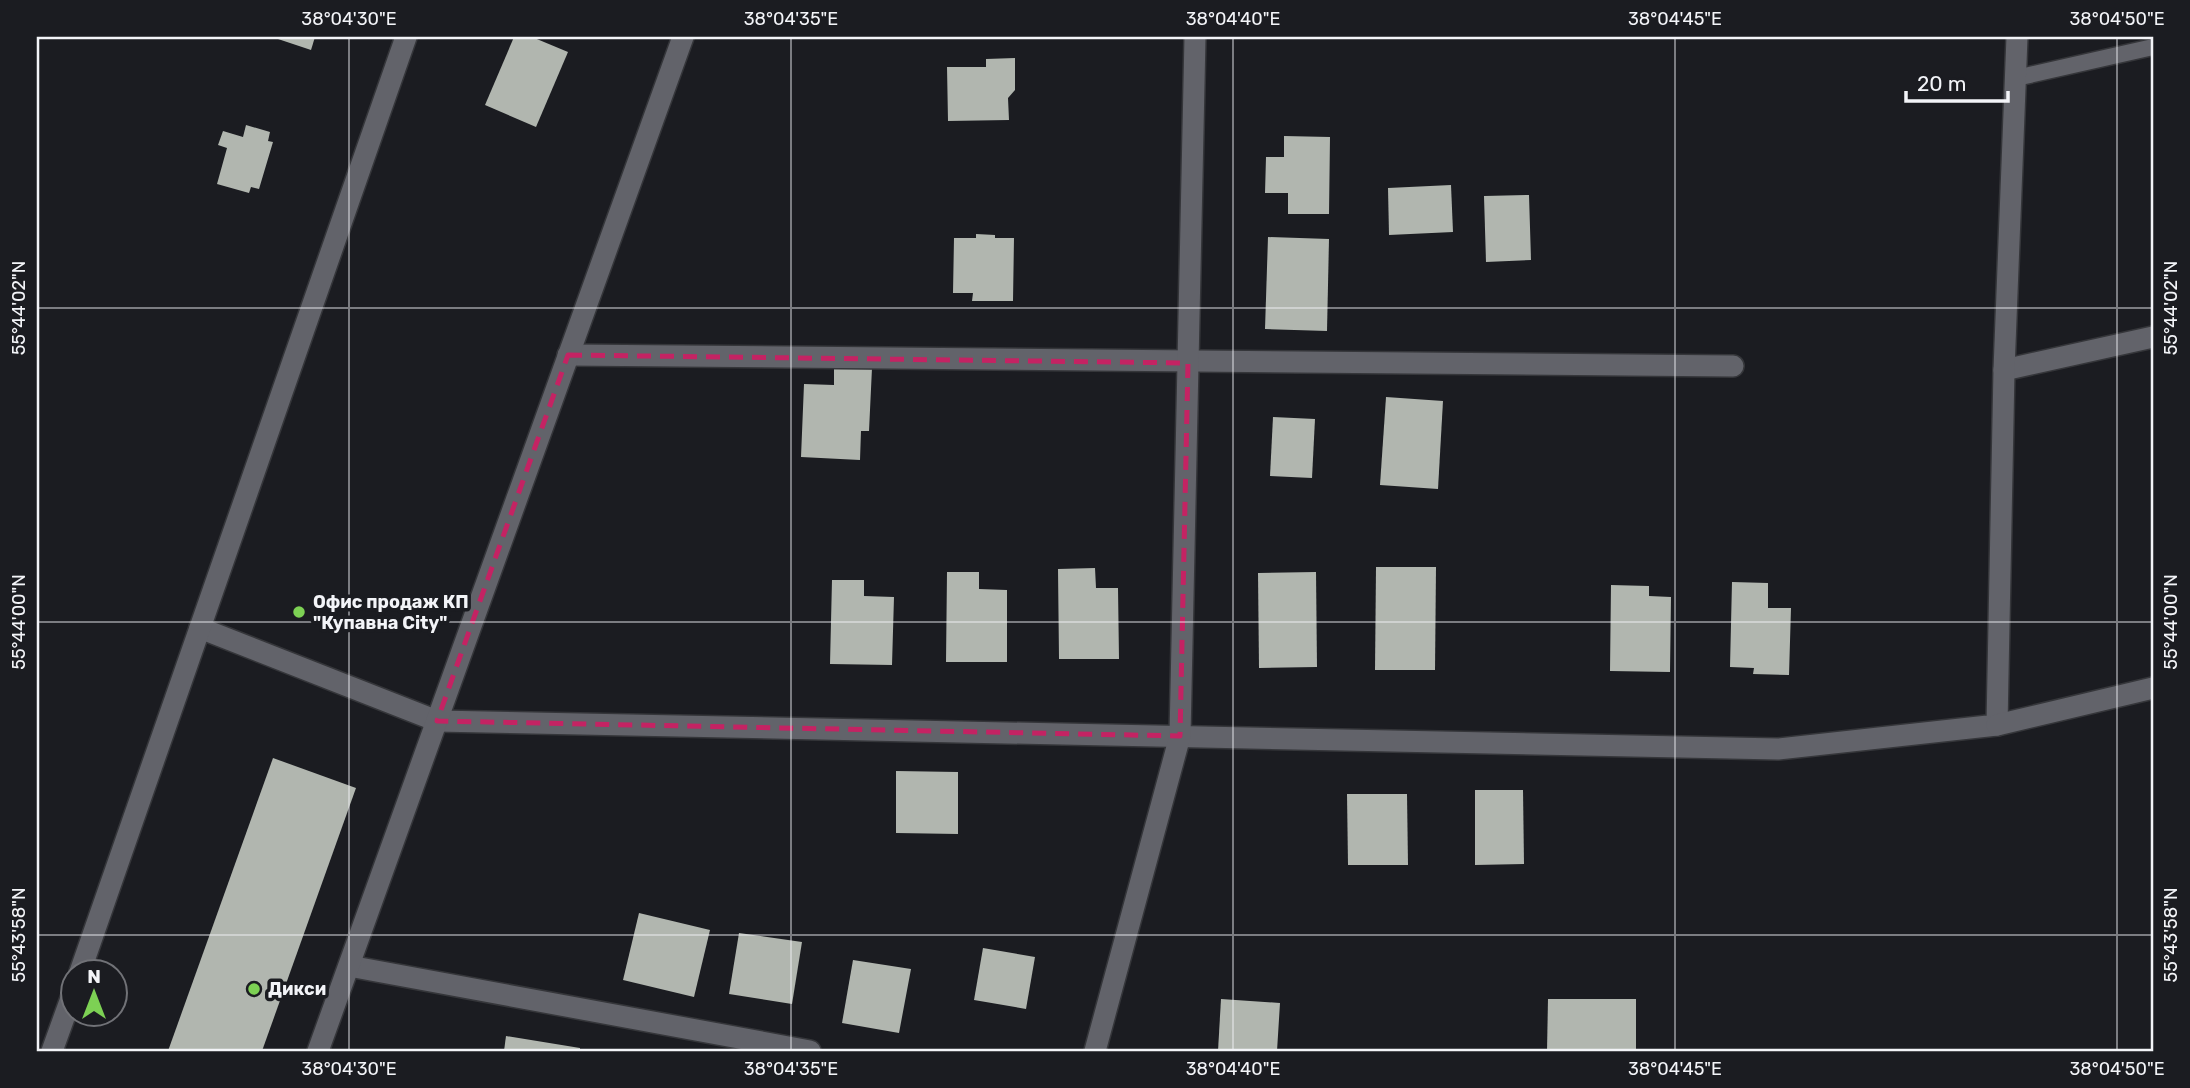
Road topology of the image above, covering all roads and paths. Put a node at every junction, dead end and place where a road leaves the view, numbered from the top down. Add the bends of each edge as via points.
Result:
1 (406, 37) edge
2 (683, 37) edge
3 (1195, 37) edge
4 (2017, 37) edge
5 (2153, 47) edge
6 (2016, 78) junction
7 (2153, 337) edge
8 (568, 355) junction
9 (1188, 363) junction
10 (1733, 366) dead end
11 (2004, 370) junction
12 (200, 628) junction
13 (2153, 688) edge
14 (437, 721) junction
15 (1997, 725) junction
16 (1180, 736) junction
17 (85, 958) edge
18 (349, 966) junction
19 (60, 1028) edge
20 (52, 1051) edge
21 (318, 1051) edge
22 (810, 1051) edge
23 (1095, 1051) edge

1 - 12 street
2 - 8 street
3 - 9 street
4 - 6 street
5 - 6 lane
6 - 11 street
7 - 11 street
8 - 9 street
8 - 14 street
9 - 10 street
9 - 16 street
11 - 15 street
12 - 14 street
12 - 17 street
13 - 15 street
14 - 16 street
14 - 18 street
15 - 16 street via 1778,749
16 - 23 street
18 - 21 street
18 - 22 street
19 - 20 street

